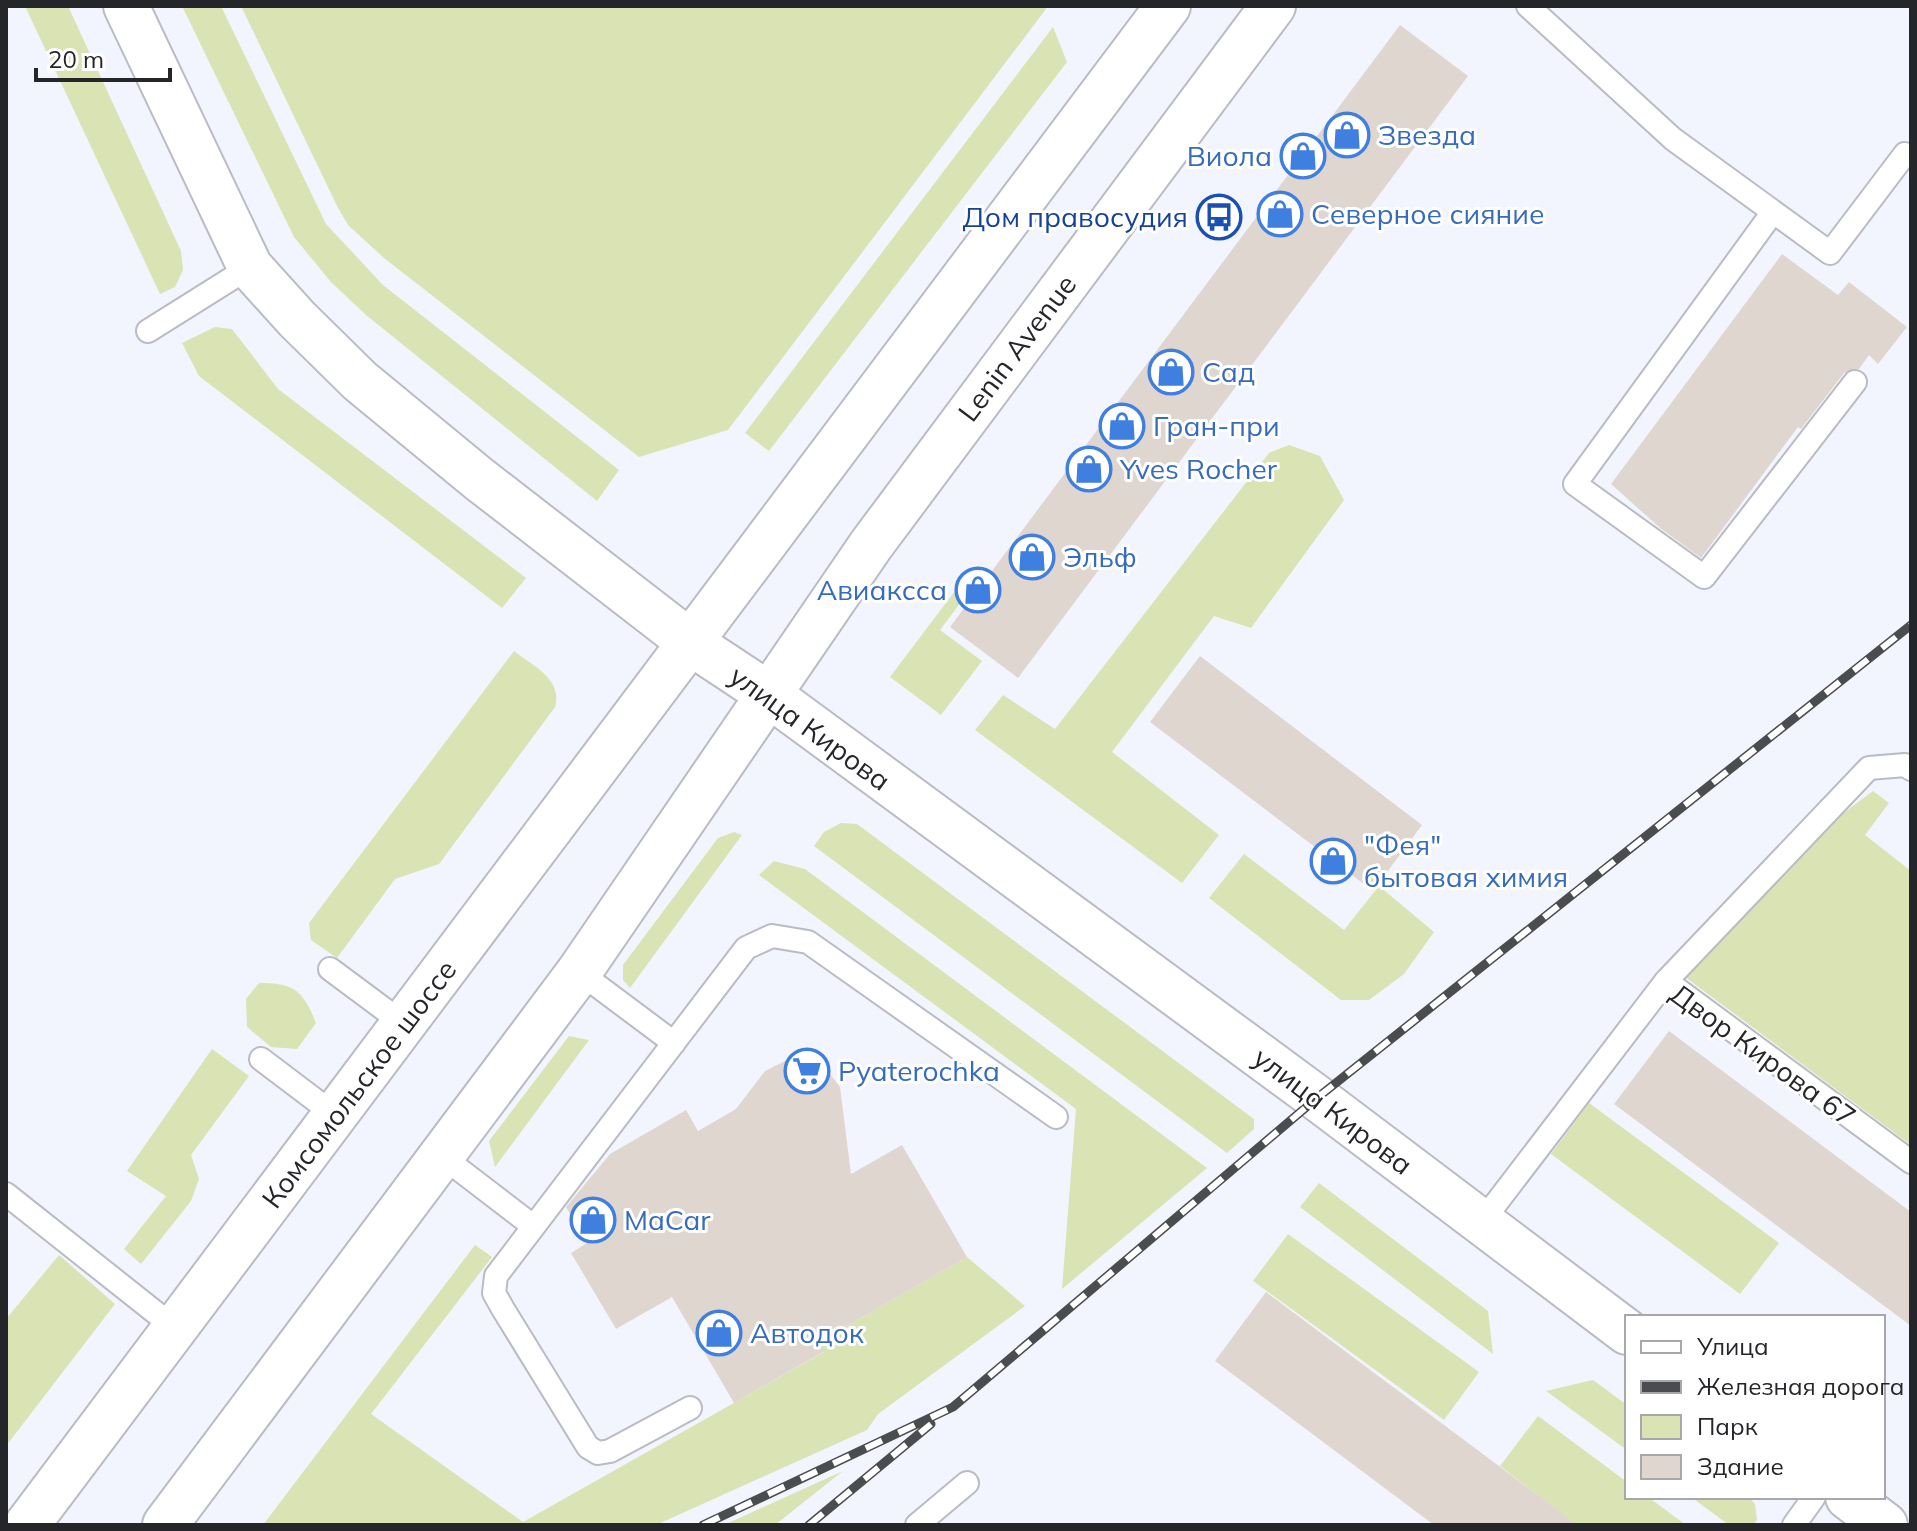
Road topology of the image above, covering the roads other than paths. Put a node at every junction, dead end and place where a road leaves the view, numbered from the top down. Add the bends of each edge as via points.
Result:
1 (126, 6) edge
2 (1168, 6) edge
3 (1273, 6) edge
4 (1528, 6) edge
5 (1905, 154) dead end
6 (1773, 212) junction
7 (250, 267) junction
8 (148, 331) dead end
9 (1855, 382) dead end
10 (691, 643) junction
11 (768, 694) junction
12 (1911, 769) edge
13 (330, 969) dead end
14 (579, 972) junction
15 (1666, 981) junction
16 (404, 1024) junction
17 (674, 1043) junction
18 (261, 1059) dead end
19 (335, 1115) junction
20 (1056, 1117) dead end
21 (443, 1157) junction
22 (1911, 1162) edge
23 (6, 1194) edge
24 (1481, 1223) junction
25 (533, 1226) junction
26 (175, 1328) junction
27 (1625, 1331) edge
28 (690, 1408) dead end
29 (967, 1483) dead end
30 (1813, 1499) edge
31 (1851, 1499) edge
32 (27, 1525) edge
33 (165, 1525) edge
34 (917, 1525) edge
35 (1794, 1525) edge
36 (1885, 1525) edge

1 - 7 main road, улица Кирова
2 - 10 main road
3 - 11 main road, Lenin Avenue via 871,545
4 - 6 lane via 1673,139
5 - 6 lane via 1830,253
6 - 9 lane via 1575,484 1704,577
7 - 8 lane
7 - 10 main road, улица Кирова via 360,381
10 - 11 main road, улица Кирова
10 - 16 main road, Комсомольское шоссе
11 - 14 main road
11 - 24 main road, улица Кирова
12 - 15 lane via 1869,768
13 - 16 lane
14 - 17 lane
14 - 21 main road
15 - 22 lane, Двор Кирова 67
15 - 24 lane, Двор Кирова 67
16 - 19 main road, Комсомольское шоссе
17 - 20 lane via 746,948 772,936 789,937 808,942
17 - 25 lane
18 - 19 lane
19 - 26 main road, Комсомольское шоссе
21 - 25 lane
21 - 33 main road
23 - 26 lane
24 - 27 main road, улица Кирова
25 - 28 lane via 496,1276 494,1293 588,1447 598,1453 610,1451
26 - 32 main road, Комсомольское шоссе
29 - 34 lane
30 - 35 lane
31 - 36 main road

